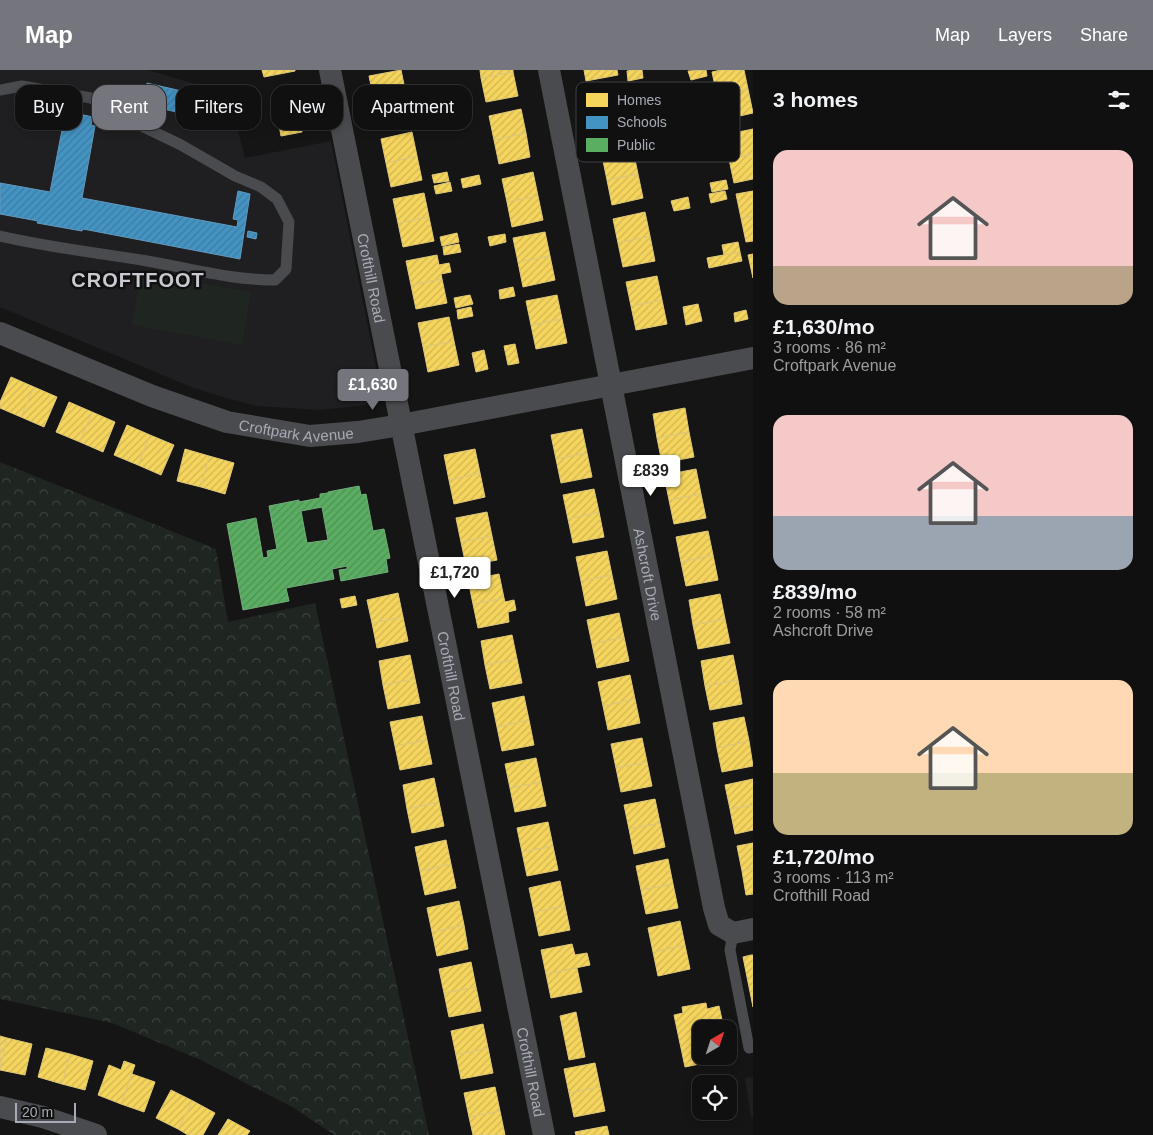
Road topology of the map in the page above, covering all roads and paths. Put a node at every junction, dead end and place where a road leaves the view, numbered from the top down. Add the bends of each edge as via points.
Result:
1 (330, 70) edge
2 (548, 70) edge
3 (0, 90) edge
4 (0, 236) edge
5 (0, 333) edge
6 (753, 358) edge
7 (610, 384) junction
8 (400, 425) junction
9 (743, 931) edge
10 (753, 1047) edge
11 (0, 1107) edge
12 (96, 1135) edge
13 (544, 1135) edge

1 - 8 street, Crofthill Road
2 - 7 street, Ashcroft Drive
3 - 4 lane via 22,86 91,98 235,176 261,186 277,199 288,222 286,269 275,280 214,274
5 - 8 street, Croftpark Avenue via 152,396 227,422 310,436
6 - 7 street, Croftpark Avenue
7 - 8 street, Croftpark Avenue
7 - 9 street, Ashcroft Drive via 714,908 719,925
8 - 13 street, Crofthill Road
9 - 10 lane via 730,950 749,1048
11 - 12 street

